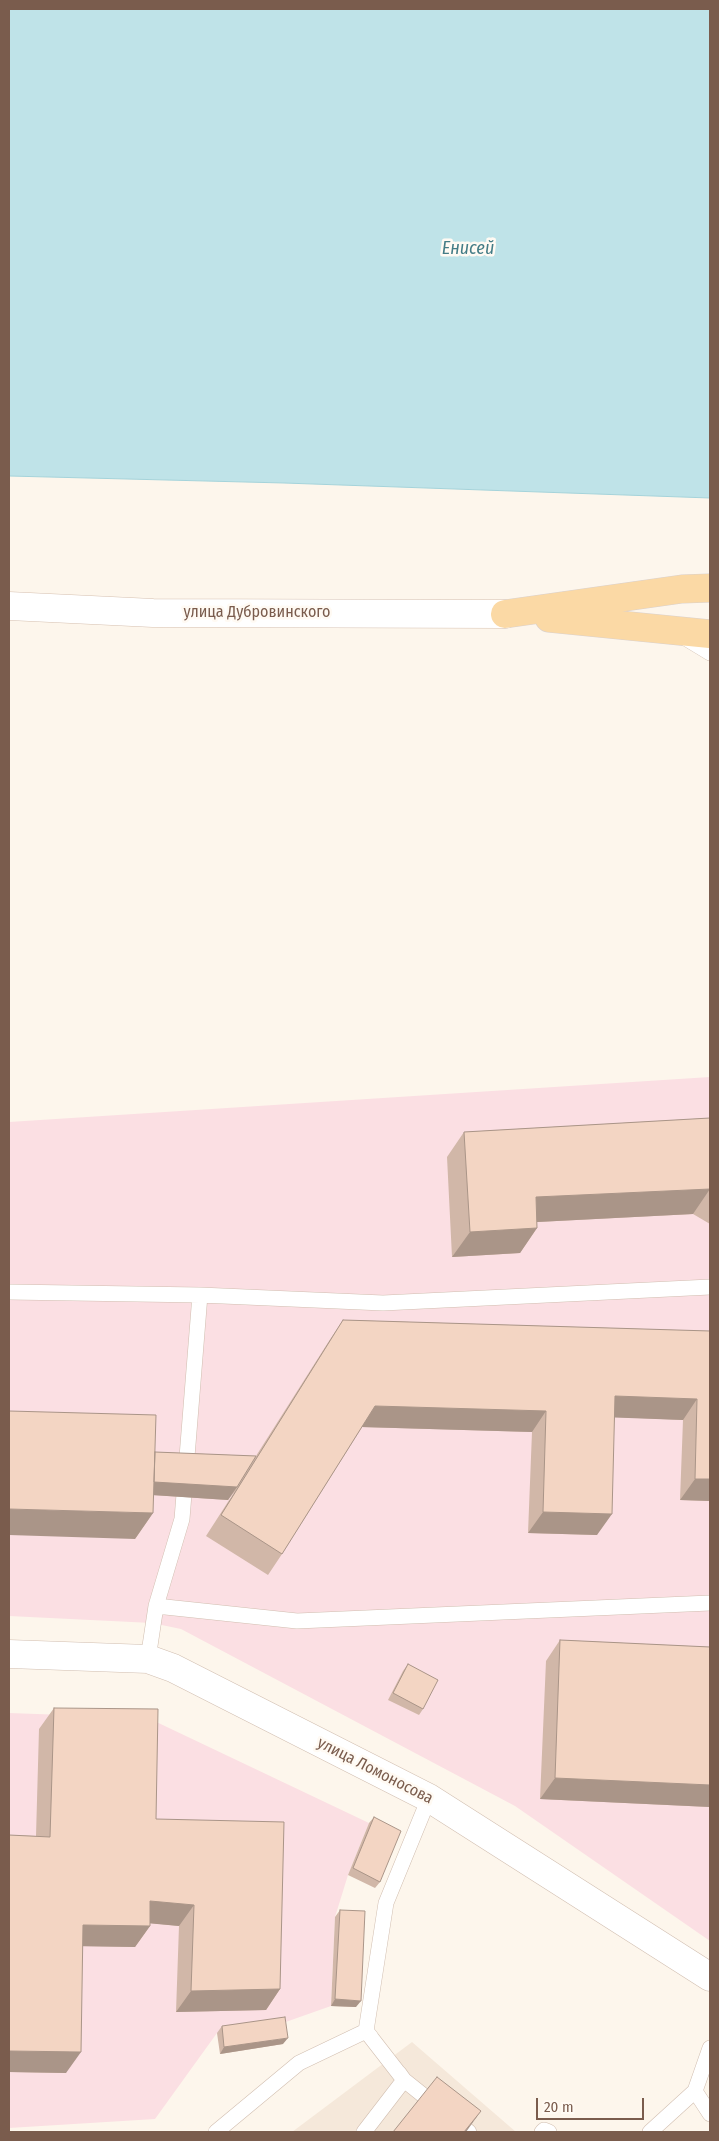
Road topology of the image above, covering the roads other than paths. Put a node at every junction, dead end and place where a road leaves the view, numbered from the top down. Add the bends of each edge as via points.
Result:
1 (710, 588) edge
2 (9, 606) edge
3 (505, 614) junction
4 (672, 630) junction
5 (710, 634) edge
6 (710, 653) edge
7 (710, 1287) edge
8 (9, 1292) edge
9 (200, 1295) junction
10 (710, 1603) edge
11 (156, 1606) junction
12 (9, 1654) edge
13 (148, 1659) junction
14 (429, 1798) junction
15 (710, 1977) edge
16 (366, 2031) junction
17 (710, 2048) edge
18 (404, 2080) junction
19 (694, 2091) junction
20 (710, 2114) edge
21 (216, 2132) edge
22 (364, 2132) edge
23 (469, 2132) edge
24 (542, 2132) edge
25 (549, 2132) edge
26 (650, 2132) edge

1 - 3 main road via 682,589
2 - 3 street, улица Дубровинского via 153,613
3 - 4 main road
4 - 5 main road
4 - 6 lane
7 - 9 lane via 383,1302
8 - 9 lane
9 - 11 lane via 182,1519
10 - 11 lane via 297,1621
11 - 13 lane
12 - 13 street, улица Ломоносова
13 - 14 street, улица Ломоносова via 173,1668
14 - 15 street, улица Ломоносова
14 - 16 lane via 386,1903
16 - 18 lane
16 - 21 lane via 299,2063
17 - 19 lane
18 - 22 lane
18 - 23 lane
19 - 20 lane
19 - 26 lane
24 - 25 lane

